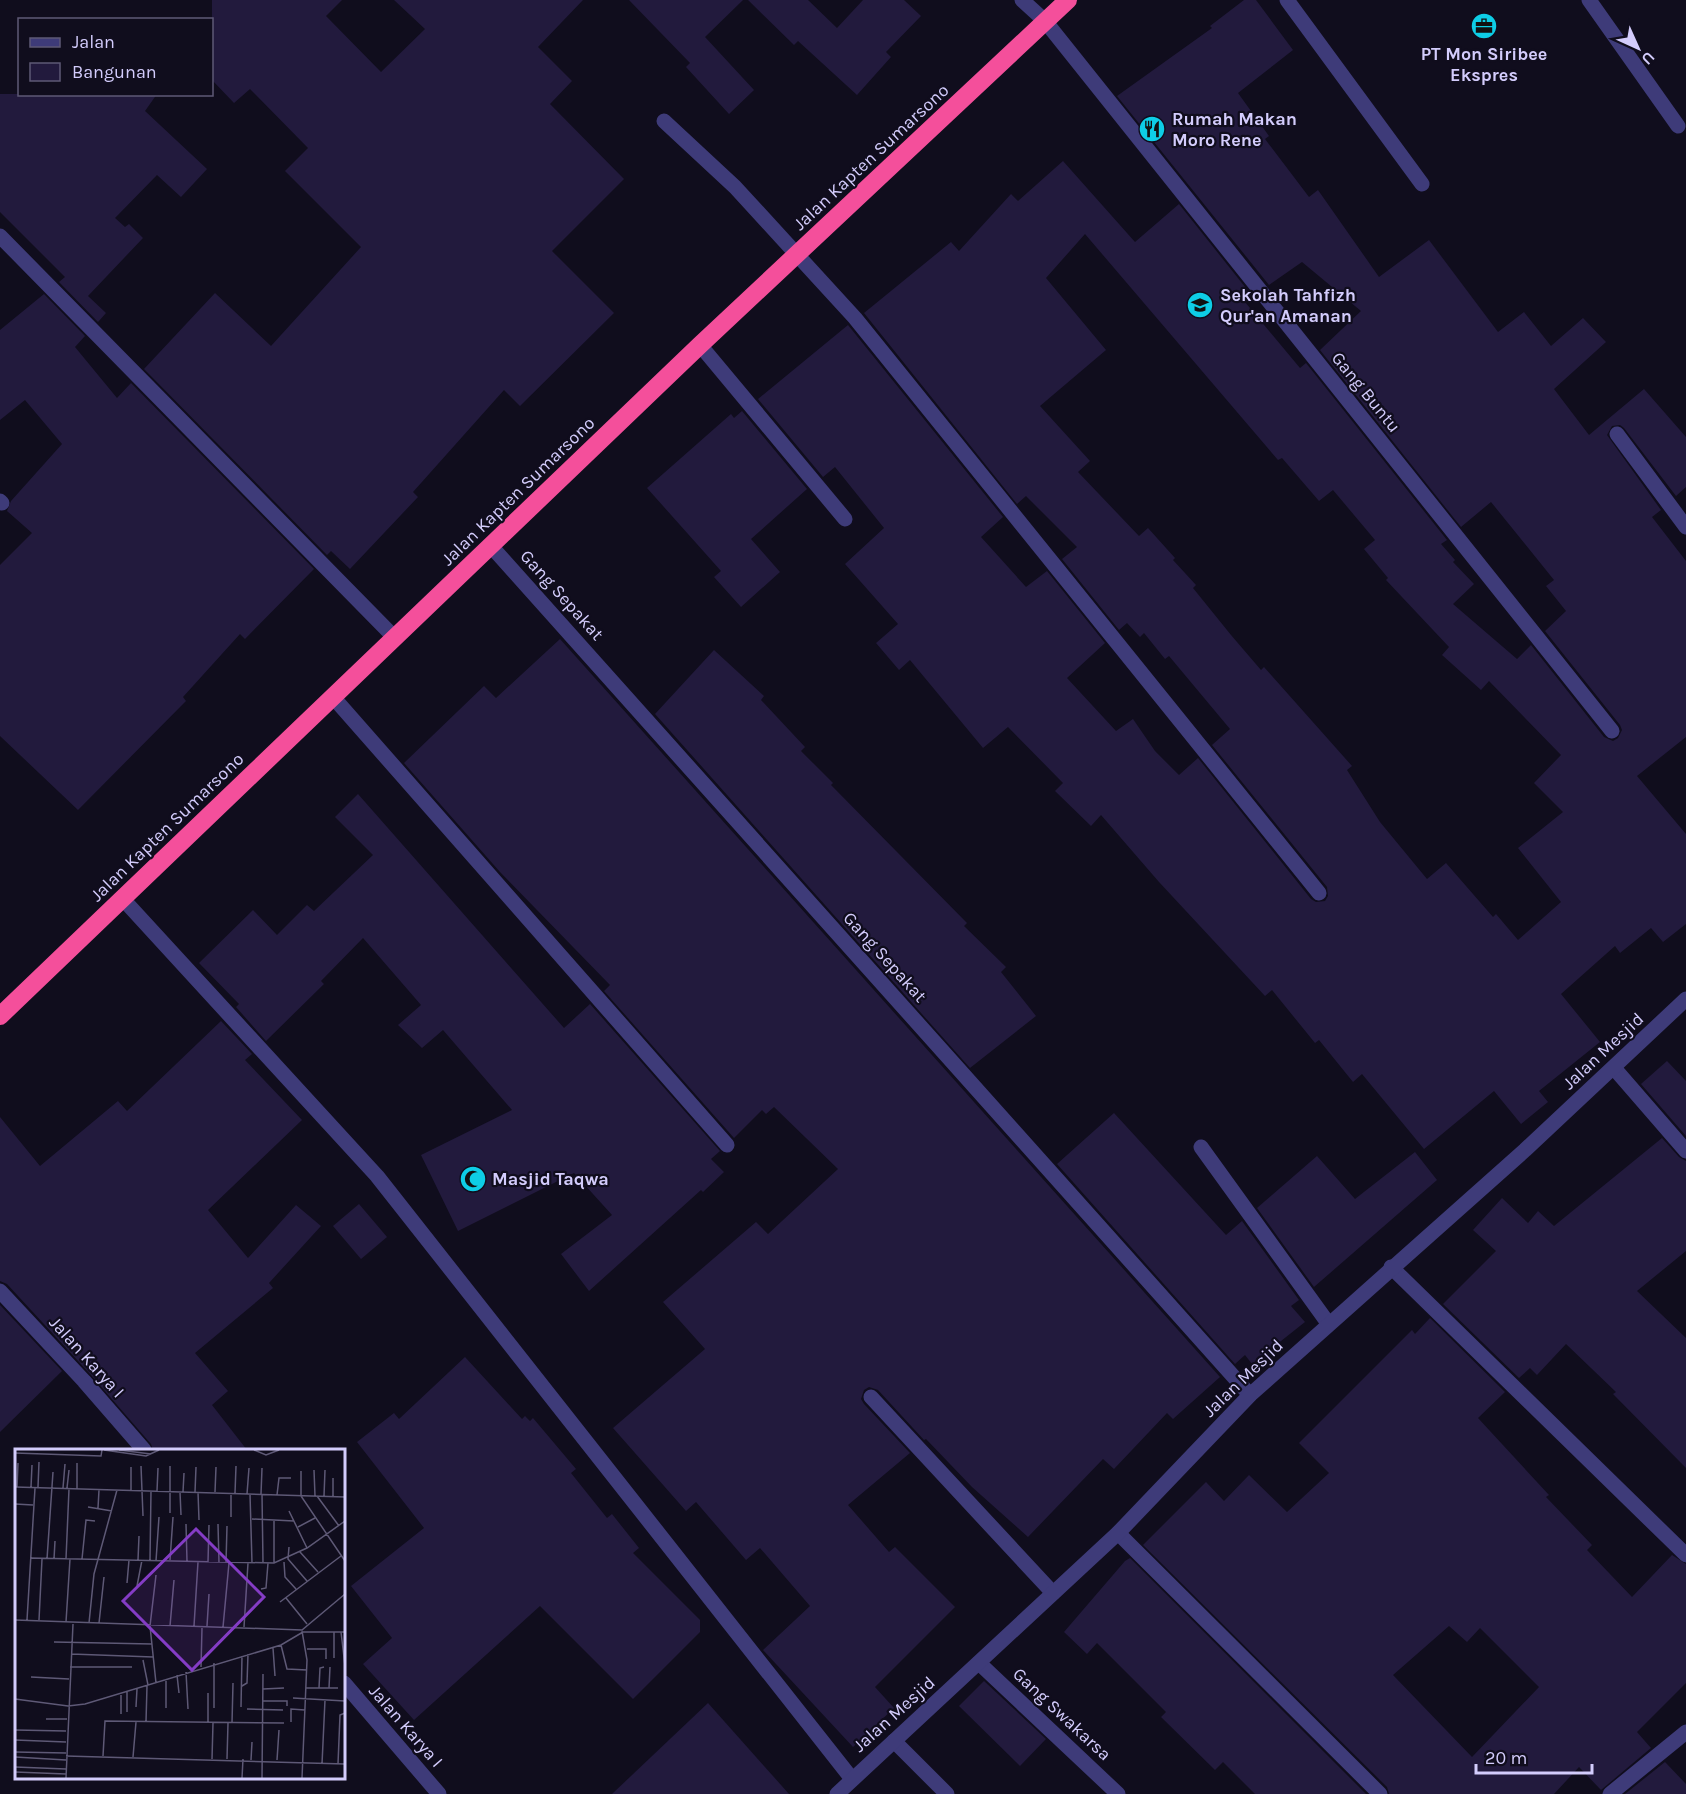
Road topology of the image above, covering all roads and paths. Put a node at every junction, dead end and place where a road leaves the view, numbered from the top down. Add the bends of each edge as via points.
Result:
1 (1022, 0) edge
2 (1068, 0) edge
3 (1287, 0) edge
4 (1589, 0) edge
5 (1045, 21) junction
6 (664, 121) dead end
7 (1678, 126) dead end
8 (1422, 184) dead end
9 (0, 236) edge
10 (798, 254) junction
11 (700, 345) junction
12 (1617, 434) dead end
13 (845, 519) dead end
14 (1686, 527) edge
15 (491, 546) junction
16 (395, 638) junction
17 (333, 697) junction
18 (1612, 731) dead end
19 (1319, 893) dead end
20 (122, 898) junction
21 (1686, 999) edge
22 (0, 1016) edge
23 (1614, 1068) junction
24 (727, 1145) dead end
25 (1201, 1147) dead end
26 (1686, 1151) edge
27 (1391, 1267) junction
28 (0, 1291) edge
29 (1328, 1323) junction
30 (1250, 1395) junction
31 (871, 1396) dead end
32 (143, 1449) edge
33 (1118, 1533) junction
34 (1686, 1555) edge
35 (1053, 1593) junction
36 (979, 1663) junction
37 (345, 1684) edge
38 (1686, 1732) edge
39 (894, 1741) junction
40 (852, 1779) junction
41 (439, 1794) edge
42 (837, 1794) edge
43 (947, 1794) edge
44 (1118, 1794) edge
45 (1380, 1794) edge
46 (1610, 1794) edge

1 - 5 street, Gang Buntu
2 - 5 highway, Jalan Kapten Sumarsono
3 - 8 street
4 - 7 street
5 - 10 highway, Jalan Kapten Sumarsono
5 - 18 street, Gang Buntu
6 - 10 street
9 - 16 street
10 - 11 highway, Jalan Kapten Sumarsono
10 - 19 street via 863,328
11 - 13 street
11 - 15 highway, Jalan Kapten Sumarsono
12 - 14 street
15 - 16 highway, Jalan Kapten Sumarsono
15 - 30 street, Gang Sepakat
16 - 17 highway, Jalan Kapten Sumarsono
17 - 20 highway, Jalan Kapten Sumarsono
17 - 24 street
20 - 22 highway, Jalan Kapten Sumarsono
20 - 40 street via 377,1176
21 - 23 street, Jalan Mesjid
23 - 26 street
23 - 27 street, Jalan Mesjid
25 - 29 street
27 - 29 street, Jalan Mesjid
27 - 34 street
28 - 32 street, Jalan Karya I
29 - 30 street, Jalan Mesjid
30 - 33 street, Jalan Mesjid
31 - 35 street
33 - 35 street, Jalan Mesjid
33 - 45 street
35 - 36 street, Jalan Mesjid
36 - 39 street, Jalan Mesjid
36 - 44 street, Gang Swakarsa
37 - 41 street, Jalan Karya I
38 - 46 street
39 - 40 street, Jalan Mesjid
39 - 43 street
40 - 42 street, Jalan Mesjid

